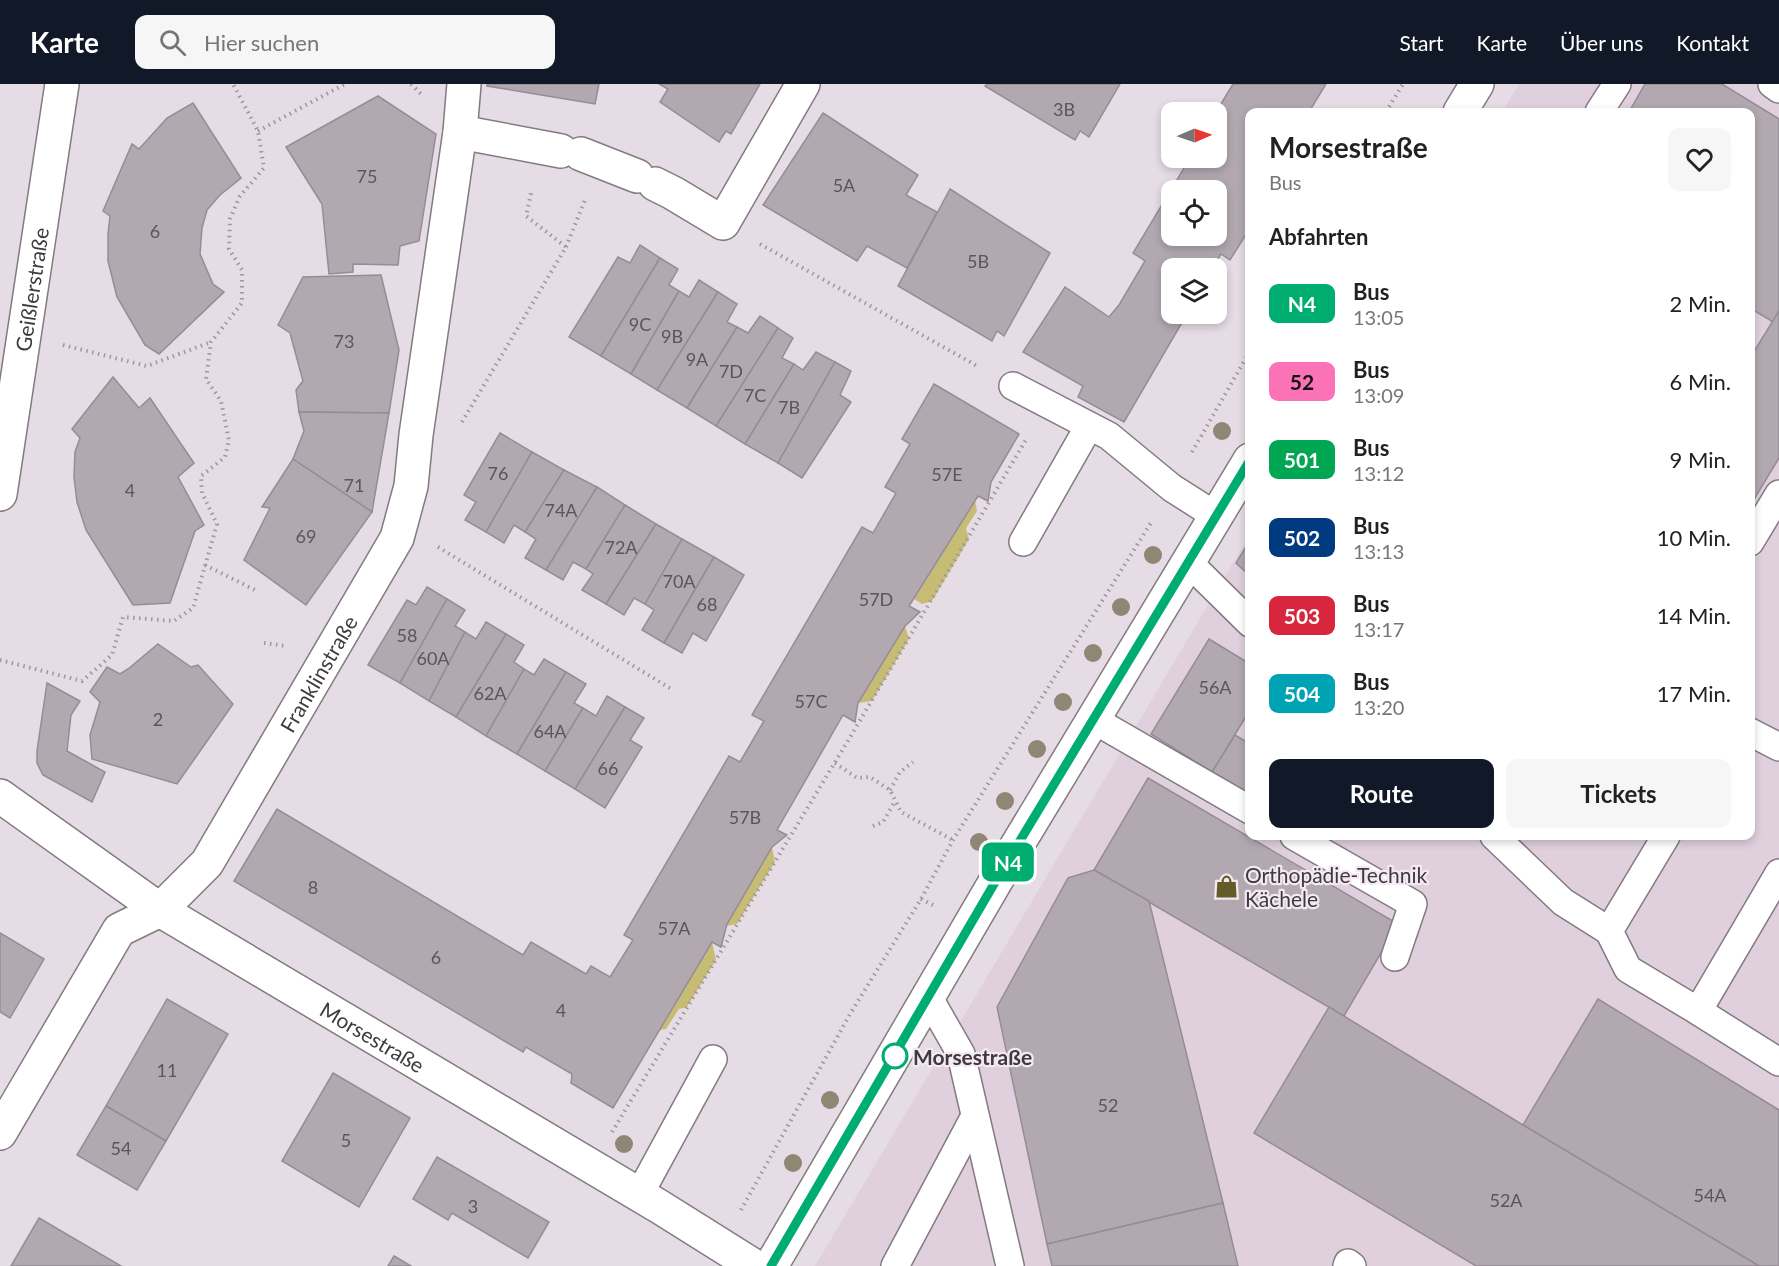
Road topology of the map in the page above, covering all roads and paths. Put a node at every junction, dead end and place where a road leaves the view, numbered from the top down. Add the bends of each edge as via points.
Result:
1 (62, 84) edge
2 (233, 84) edge
3 (345, 84) edge
4 (464, 84) edge
5 (804, 84) edge
6 (1403, 84) edge
7 (1477, 84) edge
8 (1617, 84) edge
9 (1772, 84) edge
10 (1779, 89) edge
11 (1388, 108) edge
12 (1462, 108) edge
13 (1602, 108) edge
14 (258, 131) junction
15 (460, 132) junction
16 (562, 151) junction
17 (723, 223) junction
18 (24, 341) junction
19 (211, 342) junction
20 (1245, 360) edge
21 (1013, 386) joint
22 (1089, 426) junction
23 (416, 435) junction
24 (1011, 468) dead end
25 (1245, 468) edge
26 (1172, 488) junction
27 (0, 494) edge
28 (1779, 494) edge
29 (1216, 516) junction
30 (401, 524) junction
31 (1755, 534) edge
32 (1023, 542) dead end
33 (1188, 562) junction
34 (205, 565) junction
35 (257, 591) dead end
36 (1245, 617) edge
37 (0, 660) edge
38 (673, 690) dead end
39 (1094, 720) junction
40 (1755, 735) edge
41 (1779, 747) edge
42 (912, 762) dead end
43 (835, 764) junction
44 (890, 790) junction
45 (0, 796) edge
46 (895, 800) junction
47 (1245, 807) edge
48 (873, 826) dead end
49 (953, 840) junction
50 (1301, 840) edge
51 (1498, 840) edge
52 (1664, 840) edge
53 (1779, 873) edge
54 (160, 910) junction
55 (1609, 931) junction
56 (1395, 957) dead end
57 (929, 998) junction
58 (1698, 1011) junction
59 (714, 1059) dead end
60 (1779, 1062) edge
61 (975, 1116) junction
62 (0, 1133) edge
63 (591, 1166) junction
64 (639, 1195) junction
65 (719, 1245) junction
66 (754, 1266) edge
67 (771, 1266) edge
68 (895, 1266) edge
69 (1010, 1266) edge
70 (1347, 1266) edge
71 (1353, 1266) edge

1 - 18 street, Geißlerstraße
2 - 14 path
3 - 14 path
4 - 15 street, Franklinstraße
5 - 17 street
6 - 11 path
7 - 12 street
8 - 13 lane
9 - 10 lane
14 - 19 path via 264,168 240,196 230,219 229,249 242,270 242,303
15 - 16 street
15 - 23 street, Franklinstraße
16 - 17 street via 646,180
16 - 23 path via 526,216 566,247 453,438
17 - 21 path
18 - 19 path via 61,345 147,366
18 - 27 street, Geißlerstraße
19 - 34 path via 206,379 221,401 230,440 225,457 201,476 202,493 217,524
20 - 26 path
21 - 22 lane
22 - 26 lane via 1109,436
22 - 32 lane
23 - 30 street, Franklinstraße via 411,486
24 - 43 path
25 - 29 street
26 - 29 lane
26 - 49 path
28 - 31 lane
29 - 33 street
30 - 38 path
30 - 54 street, Franklinstraße via 397,538 207,863
33 - 36 lane
33 - 39 street
34 - 35 path
34 - 37 path via 192,608 174,621 123,617 112,655 82,681
39 - 47 lane
39 - 57 street
40 - 41 lane
42 - 44 path via 900,772
43 - 44 path via 857,778 870,777
43 - 63 path
44 - 46 path
45 - 54 street, Morsestraße
46 - 48 path via 883,822
46 - 49 path via 901,812
49 - 65 path
50 - 56 lane via 1413,904
51 - 55 lane via 1563,902
52 - 55 lane
53 - 58 lane
54 - 62 street, Franklinstraße via 119,930
54 - 63 street, Morsestraße
55 - 58 lane via 1628,969
57 - 61 lane via 961,1054
57 - 67 street
58 - 60 lane
59 - 64 lane
61 - 68 lane
61 - 69 lane
63 - 64 street, Morsestraße
64 - 65 street, Morsestraße
65 - 66 street, Morsestraße
70 - 71 lane

